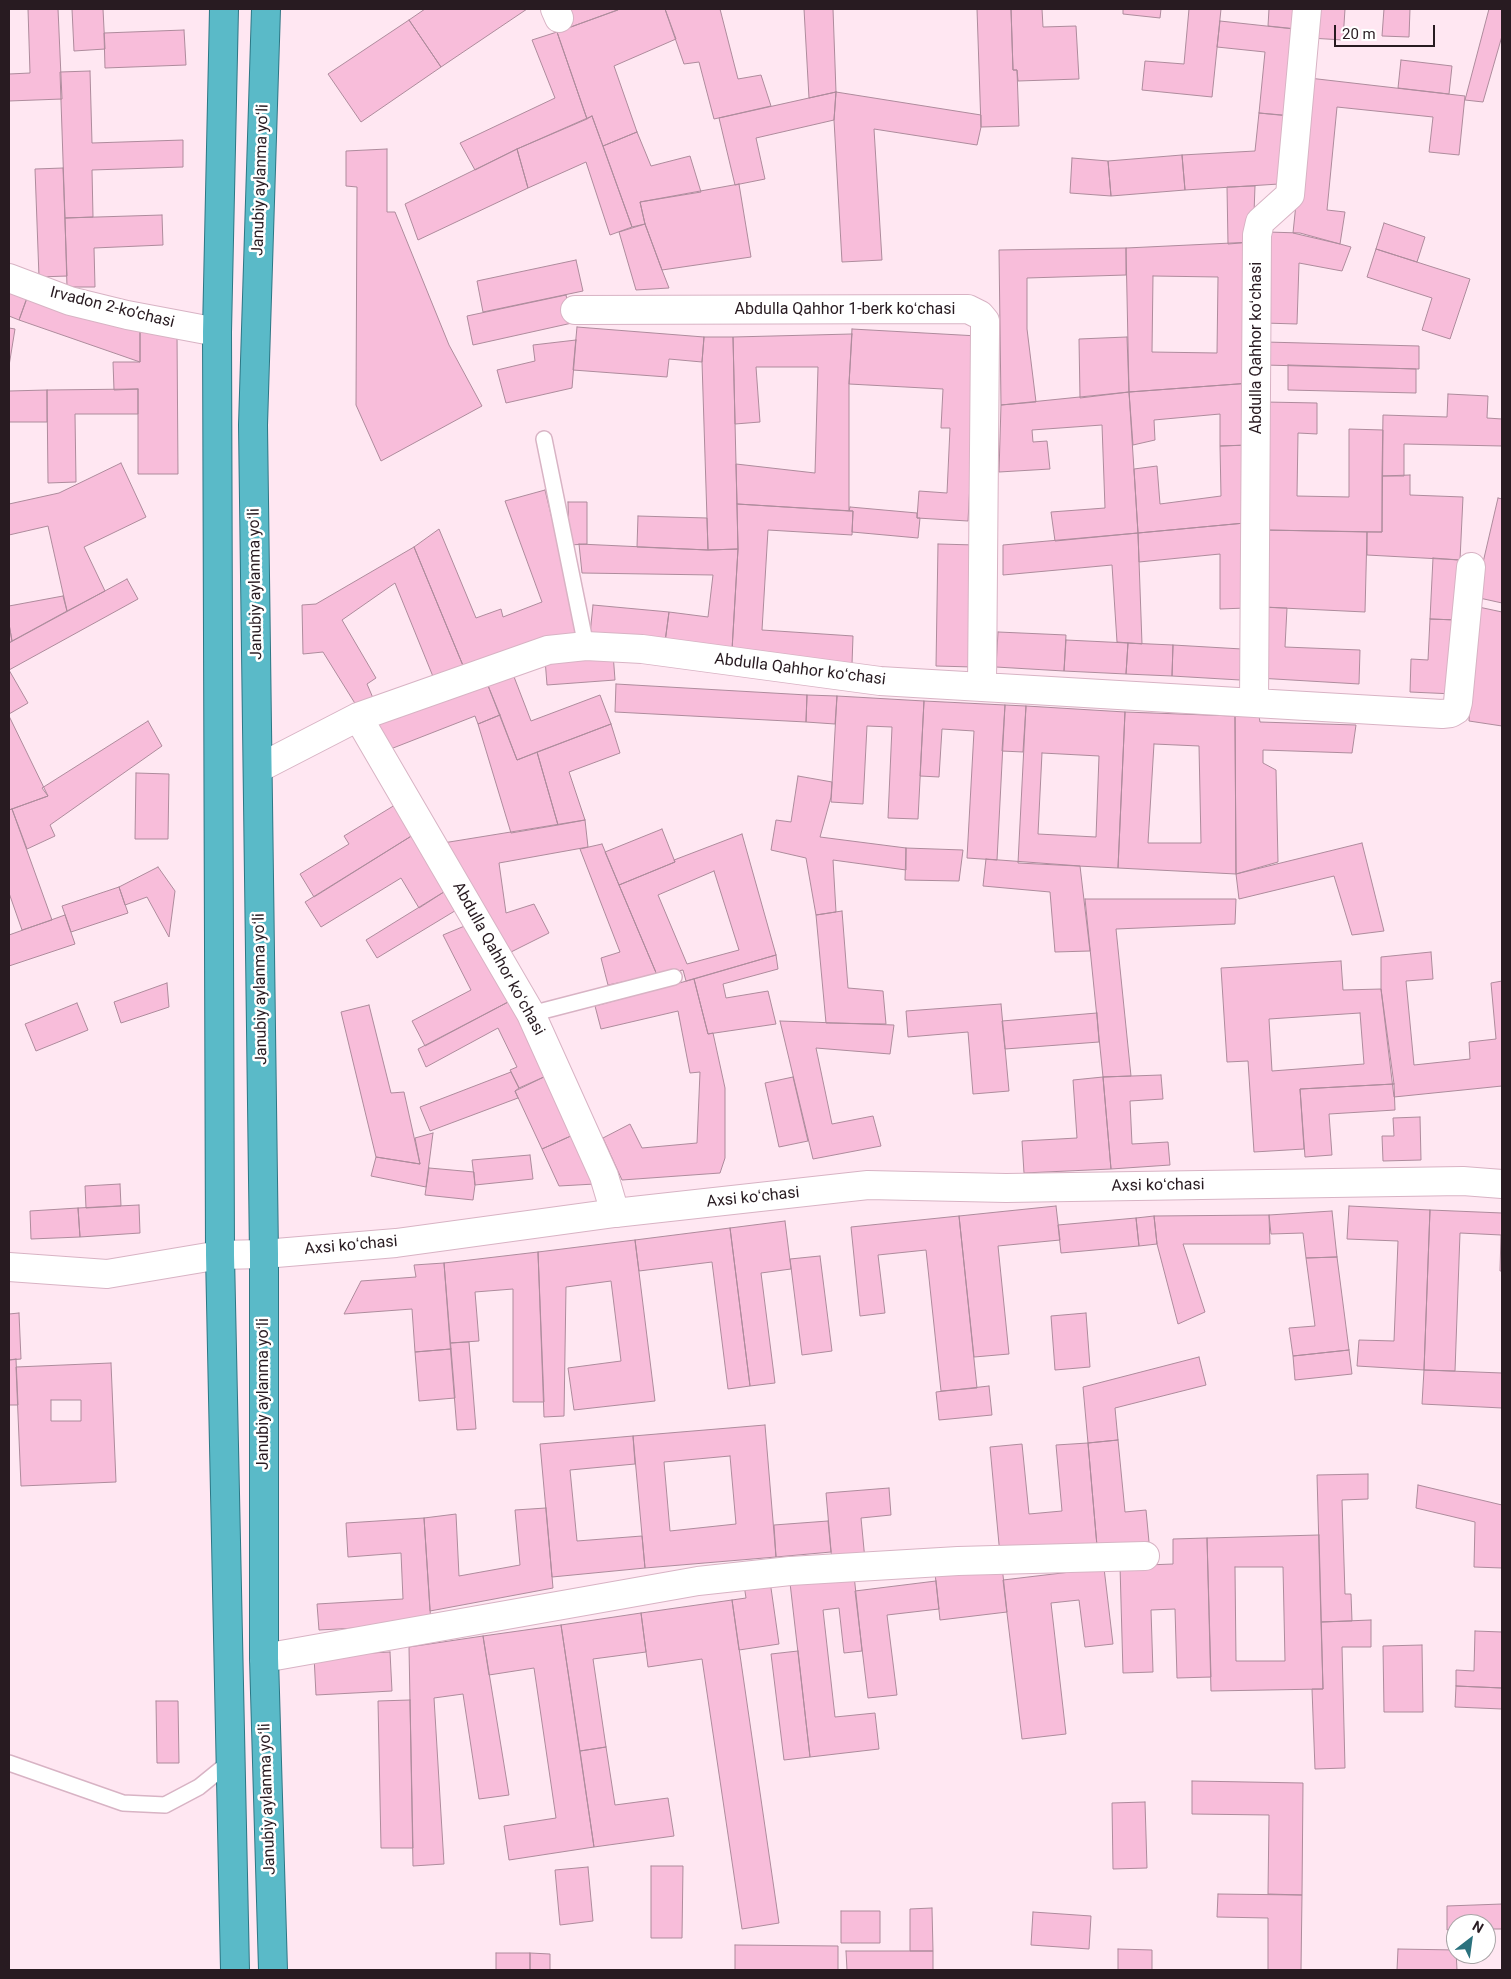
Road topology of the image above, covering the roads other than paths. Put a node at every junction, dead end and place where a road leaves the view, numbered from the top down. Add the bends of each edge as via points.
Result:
1 (224, 9) edge
2 (266, 9) edge
3 (1307, 9) edge
4 (9, 278) edge
5 (575, 310) dead end
6 (217, 332) junction
7 (544, 439) dead end
8 (1471, 567) dead end
9 (586, 646) junction
10 (982, 686) junction
11 (1254, 703) junction
12 (358, 716) junction
13 (259, 768) junction
14 (674, 977) dead end
15 (531, 1014) junction
16 (1502, 1184) edge
17 (615, 1213) junction
18 (264, 1254) junction
19 (220, 1255) junction
20 (9, 1267) edge
21 (1145, 1556) dead end
22 (264, 1658) junction
23 (231, 1761) junction
24 (9, 1763) edge
25 (235, 1970) edge
26 (273, 1970) edge

1 - 6 highway
2 - 13 highway, Janubiy aylanma yoʻli via 253,425
3 - 11 street, Abdulla Qahhor koʻchasi via 1290,195 1260,222 1257,235
4 - 6 street, Irvadon 2-koʼchasi via 70,301
5 - 10 street, Аbdulla Qahhor 1-berk koʻchasi via 968,309 980,315 985,321
6 - 19 highway
7 - 9 lane
8 - 11 street, Abdulla Qahhor koʻchasi via 1456,710 1432,714
9 - 10 street, Abdulla Qahhor koʻchasi via 642,649 880,681
9 - 12 street, Abdulla Qahhor koʻchasi via 548,650
10 - 11 street, Abdulla Qahhor koʻchasi
12 - 13 street, Abdulla Qahhor koʻchasi
12 - 15 street, Abdulla Qahhor koʻchasi
13 - 18 highway, Janubiy aylanma yoʻli
14 - 15 lane
15 - 17 street, Abdulla Qahhor koʻchasi via 604,1176
16 - 17 street, Axsi koʻchasi via 1006,1188 868,1185
17 - 18 street, Axsi koʻchasi via 396,1243
18 - 19 street, Axsi koʻchasi
18 - 22 highway, Janubiy aylanma yoʻli
19 - 20 street, Axsi koʻchasi via 107,1274
19 - 23 highway
21 - 22 street via 958,1561 790,1571 698,1581
22 - 26 highway, Janubiy aylanma yoʻli
23 - 24 lane via 199,1787 165,1805 123,1803
23 - 25 highway

